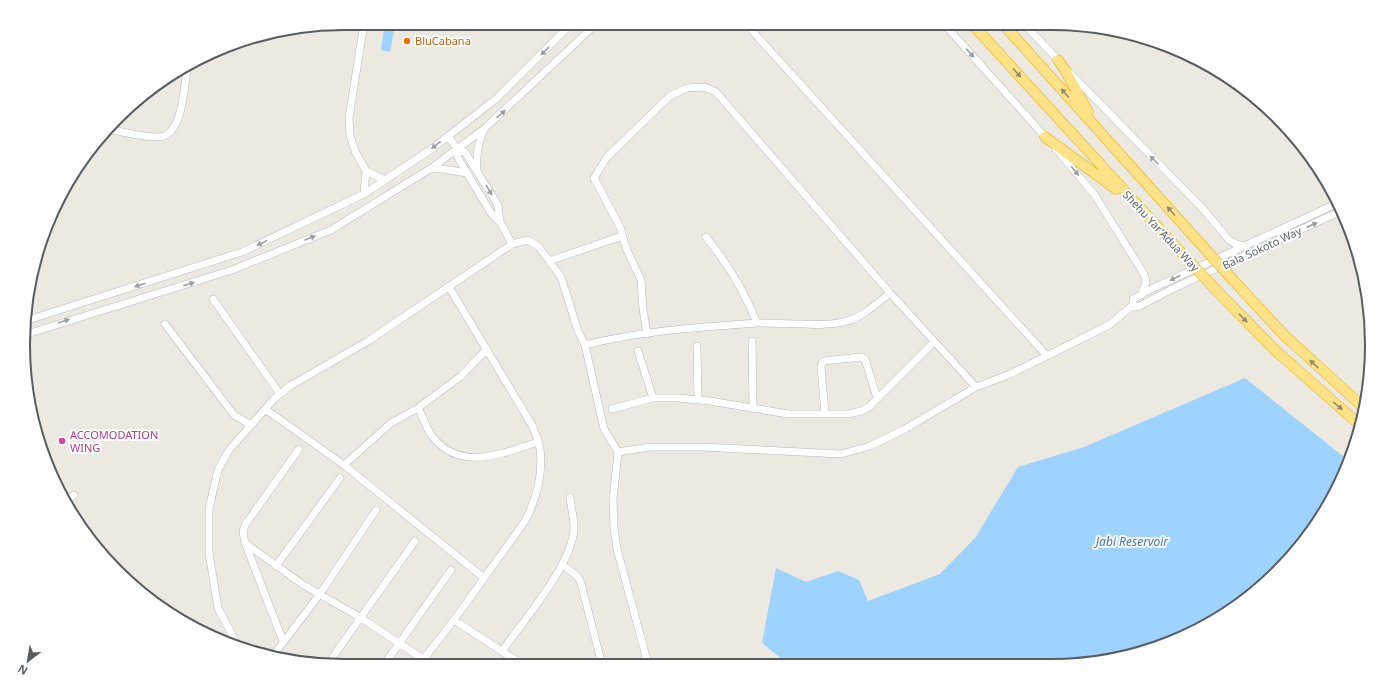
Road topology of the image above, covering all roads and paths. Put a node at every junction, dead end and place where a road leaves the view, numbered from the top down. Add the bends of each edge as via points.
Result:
1 (363, 30) edge
2 (565, 30) edge
3 (591, 30) edge
4 (750, 30) edge
5 (949, 30) edge
6 (977, 30) edge
7 (1008, 30) edge
8 (1030, 30) edge
9 (1058, 60) junction
10 (186, 72) edge
11 (484, 129) junction
12 (114, 130) edge
13 (448, 136) junction
14 (1046, 137) junction
15 (458, 149) junction
16 (1125, 159) junction
17 (430, 169) junction
18 (366, 171) junction
19 (477, 172) junction
20 (467, 174) junction
21 (385, 180) junction
22 (364, 194) junction
23 (1333, 205) edge
24 (1336, 213) edge
25 (500, 222) junction
26 (1154, 224) junction
27 (622, 236) junction
28 (706, 237) dead end
29 (1229, 240) junction
30 (512, 244) junction
31 (1244, 246) junction
32 (1233, 251) junction
33 (549, 260) junction
34 (1226, 264) junction
35 (1144, 274) junction
36 (449, 287) junction
37 (1156, 287) junction
38 (1172, 289) junction
39 (890, 293) junction
40 (1141, 295) junction
41 (213, 299) dead end
42 (1133, 305) junction
43 (31, 319) edge
44 (757, 323) junction
45 (165, 324) dead end
46 (31, 333) edge
47 (647, 334) junction
48 (752, 341) dead end
49 (934, 342) junction
50 (585, 344) junction
51 (697, 346) dead end
52 (487, 349) junction
53 (638, 351) dead end
54 (1047, 356) junction
55 (976, 387) junction
56 (280, 394) junction
57 (653, 398) junction
58 (877, 398) junction
59 (698, 399) junction
60 (1359, 404) edge
61 (418, 408) junction
62 (265, 409) junction
63 (753, 409) junction
64 (612, 410) dead end
65 (825, 414) junction
66 (1355, 421) edge
67 (251, 426) junction
68 (538, 442) junction
69 (299, 449) dead end
70 (618, 452) junction
71 (344, 465) junction
72 (340, 478) dead end
73 (74, 495) dead end
74 (570, 497) dead end
75 (70, 498) edge
76 (376, 510) dead end
77 (414, 542) dead end
78 (245, 543) junction
79 (563, 564) junction
80 (276, 566) junction
81 (451, 570) dead end
82 (484, 578) junction
83 (320, 594) junction
84 (361, 618) junction
85 (454, 620) junction
86 (234, 639) edge
87 (283, 641) junction
88 (400, 643) junction
89 (502, 650) junction
90 (276, 651) edge
91 (332, 658) edge
92 (388, 659) edge
93 (418, 659) edge
94 (423, 659) edge
95 (515, 659) edge
96 (600, 659) edge
97 (647, 659) edge

1 - 18 street via 349,127 355,151
2 -> 13 street via 497,98
11 -> 3 street
4 - 54 street
5 -> 14 street
6 -> 26 highway, Shehu Yar'Adua Way
16 -> 7 highway, Shehu Yar'Adua Way
8 - 9 street
9 - 16 highway via 1088,113
29 -> 9 street via 1204,210
10 - 12 street via 179,117 171,132 154,137
11 - 15 street
11 - 19 street via 476,156
13 - 15 street
13 -> 21 street
14 - 26 highway via 1121,193
14 -> 35 street via 1094,194
15 - 17 street
15 - 19 street via 464,152
15 - 20 street via 458,158
60 -> 16 highway, Shehu Yar'Adua Way, bridge via 1295,346
17 - 20 street
46 -> 17 street via 265,258 331,230
18 - 21 street
18 - 22 street
19 -> 25 street via 498,205
20 - 25 street via 491,213
21 - 22 street
22 -> 43 street via 242,252
23 - 31 street, Bala Sokoto Way
34 -> 24 street, Bala Sokoto Way
25 - 30 street
26 -> 66 highway, Shehu Yar'Adua Way, bridge via 1275,350
27 - 33 street
27 - 39 street via 620,227 594,178 607,158 662,101 679,90 704,87 716,92
27 - 47 street via 641,280
28 - 44 street via 745,294
29 - 31 street
29 - 32 street
30 - 33 street via 528,240 539,247
30 - 36 street
31 - 32 street, Bala Sokoto Way
32 - 34 street via 1232,258
32 -> 37 street, Bala Sokoto Way
33 - 50 street via 561,277 578,331
34 - 38 street, Bala Sokoto Way
35 - 37 street
35 - 40 street via 1146,282
36 - 52 street
36 - 56 street via 368,341
37 - 38 street
37 - 40 street, Bala Sokoto Way
38 - 42 street, Bala Sokoto Way via 1138,307
39 - 44 street via 859,316 847,321
39 - 49 street
40 - 42 street, Bala Sokoto Way via 1133,300
41 - 56 street
42 - 54 street via 1109,325
44 - 47 street
45 - 67 street via 234,415
47 - 50 street
48 - 63 street
49 - 55 street
49 - 58 street
50 - 70 street via 602,423
51 - 59 street
52 - 61 street via 461,376
52 - 68 street via 532,425
53 - 57 street
54 - 55 street
55 - 70 street via 905,429 870,446 841,454 709,447 650,447
56 - 62 street
57 - 59 street
57 - 64 street
58 - 65 street via 861,411
58 - 65 street via 865,359 861,357 824,361 821,367
59 - 63 street
61 - 68 street via 433,436 448,450 460,455 488,457
61 - 71 street via 391,423
62 - 67 street
62 - 71 street
63 - 65 street via 788,414
67 - 86 street via 229,450 218,470 209,510 209,553 218,608
68 - 82 street via 539,471 534,504 525,522
69 - 78 street via 245,525
70 - 97 street via 613,500 614,528 617,549
71 - 82 street
72 - 80 street
73 - 75 street
74 - 79 street via 573,540
76 - 83 street
77 - 84 street
78 - 80 street
78 - 87 street
79 - 89 street
79 - 96 street via 581,583
80 - 83 street
81 - 88 street
82 - 85 street
83 - 84 street
83 - 87 street
84 - 88 street
84 - 91 street
85 - 89 street
85 - 94 street
87 - 90 street
88 - 92 street
88 - 93 street
89 - 95 street

